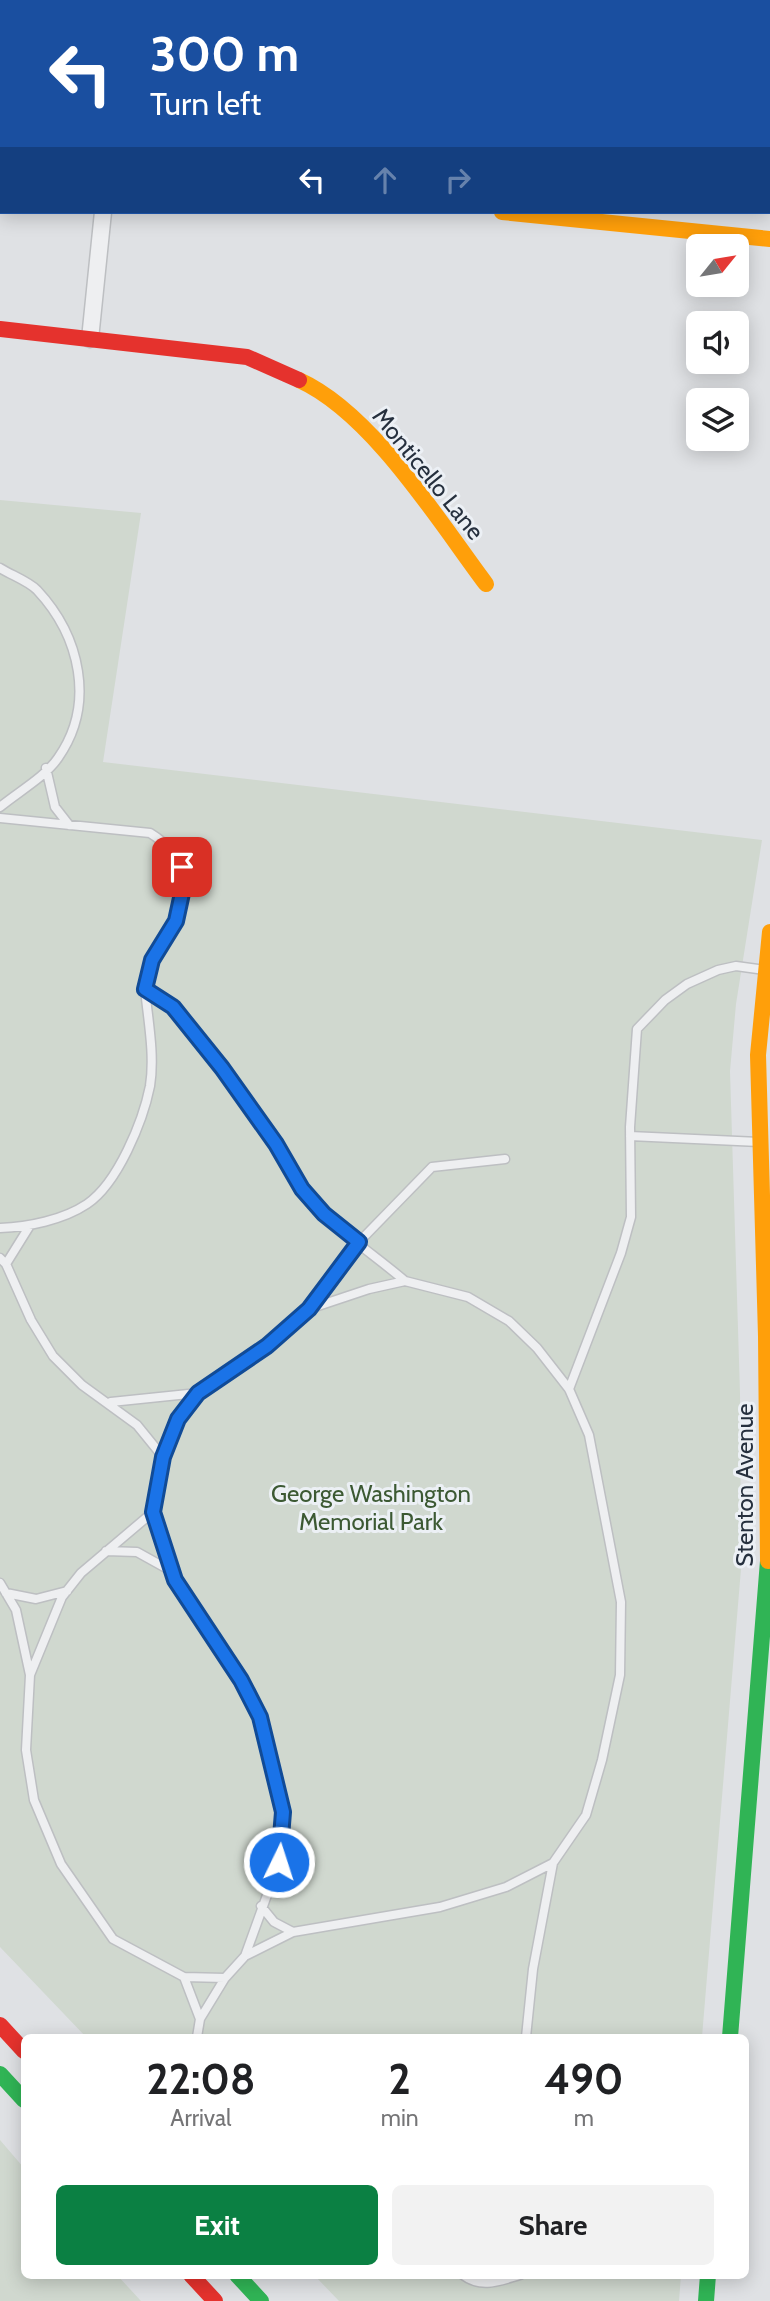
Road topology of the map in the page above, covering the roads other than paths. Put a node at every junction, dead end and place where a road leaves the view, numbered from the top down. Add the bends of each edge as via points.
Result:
1 (103, 214) edge
2 (522, 214) edge
3 (770, 239) edge
4 (0, 329) edge
5 (90, 339) junction
6 (0, 569) edge
7 (486, 584) dead end
8 (46, 768) junction
9 (0, 807) edge
10 (0, 818) edge
11 (69, 825) junction
12 (770, 932) edge
13 (765, 970) junction
14 (145, 989) junction
15 (630, 1136) junction
16 (759, 1142) junction
17 (505, 1159) dead end
18 (29, 1227) junction
19 (0, 1228) edge
20 (359, 1242) junction
21 (3, 1261) edge
22 (405, 1281) junction
23 (309, 1309) junction
24 (569, 1388) junction
25 (198, 1393) junction
26 (111, 1402) junction
27 (163, 1457) junction
28 (153, 1512) junction
29 (106, 1551) junction
30 (173, 1572) junction
31 (0, 1583) edge
32 (67, 1591) junction
33 (6, 1593) junction
34 (30, 1675) junction
35 (553, 1863) junction
36 (261, 1906) junction
37 (293, 1932) junction
38 (245, 1956) junction
39 (184, 1977) junction
40 (225, 1978) junction
41 (200, 2020) junction
42 (0, 2025) edge
43 (198, 2034) edge
44 (526, 2034) edge
45 (730, 2034) edge
46 (21, 2048) edge
47 (0, 2074) edge
48 (21, 2097) edge
49 (195, 2279) edge
50 (241, 2279) edge
51 (469, 2279) edge
52 (507, 2279) edge
53 (708, 2279) edge
54 (215, 2301) edge
55 (261, 2301) edge
56 (706, 2301) edge

1 - 5 street
2 - 3 main road
4 - 5 main road, Monticello Lane
5 - 7 main road, Monticello Lane via 247,357 319,389 362,425 398,466
6 - 8 lane via 36,588 65,629 80,667 80,705 57,760
8 - 9 lane
8 - 11 lane via 55,807
10 - 11 lane
11 - 14 lane via 150,833 168,844 182,867 184,884 176,921 152,960
12 - 13 main road, Stenton Avenue
13 - 15 lane via 736,966 687,984 637,1029
13 - 16 main road, Stenton Avenue via 758,1055
14 - 18 lane via 150,1085 135,1133 110,1180 87,1204
14 - 20 lane via 173,1007 230,1079 302,1189
15 - 16 lane
15 - 24 lane via 631,1217
16 - 45 main road, Stenton Avenue via 768,1575
17 - 20 lane via 432,1167
18 - 19 lane
18 - 21 lane
20 - 22 lane
20 - 23 lane
21 - 26 lane via 53,1356 82,1385
22 - 23 lane
22 - 24 lane via 468,1297 509,1321
23 - 25 lane via 267,1346
24 - 35 lane via 589,1436 612,1547 621,1602 620,1675 586,1815
25 - 26 lane
25 - 27 lane via 178,1419
26 - 27 lane
27 - 28 lane
28 - 29 lane
28 - 30 lane
29 - 30 lane via 137,1552
29 - 32 lane
30 - 36 lane via 241,1680 260,1717 274,1768 283,1812 279,1862
31 - 33 lane
32 - 33 lane via 36,1599
32 - 34 lane
33 - 34 lane via 16,1610
34 - 39 lane via 26,1750 34,1800 61,1864 113,1939
35 - 37 lane via 506,1887 440,1907
35 - 44 lane
36 - 37 lane via 274,1922
36 - 38 lane
37 - 38 lane
38 - 40 lane
39 - 40 lane
39 - 41 lane
40 - 41 lane
41 - 43 lane
42 - 46 main road
47 - 48 main road
49 - 54 main road
50 - 55 main road
51 - 52 lane via 490,2284
53 - 56 main road

